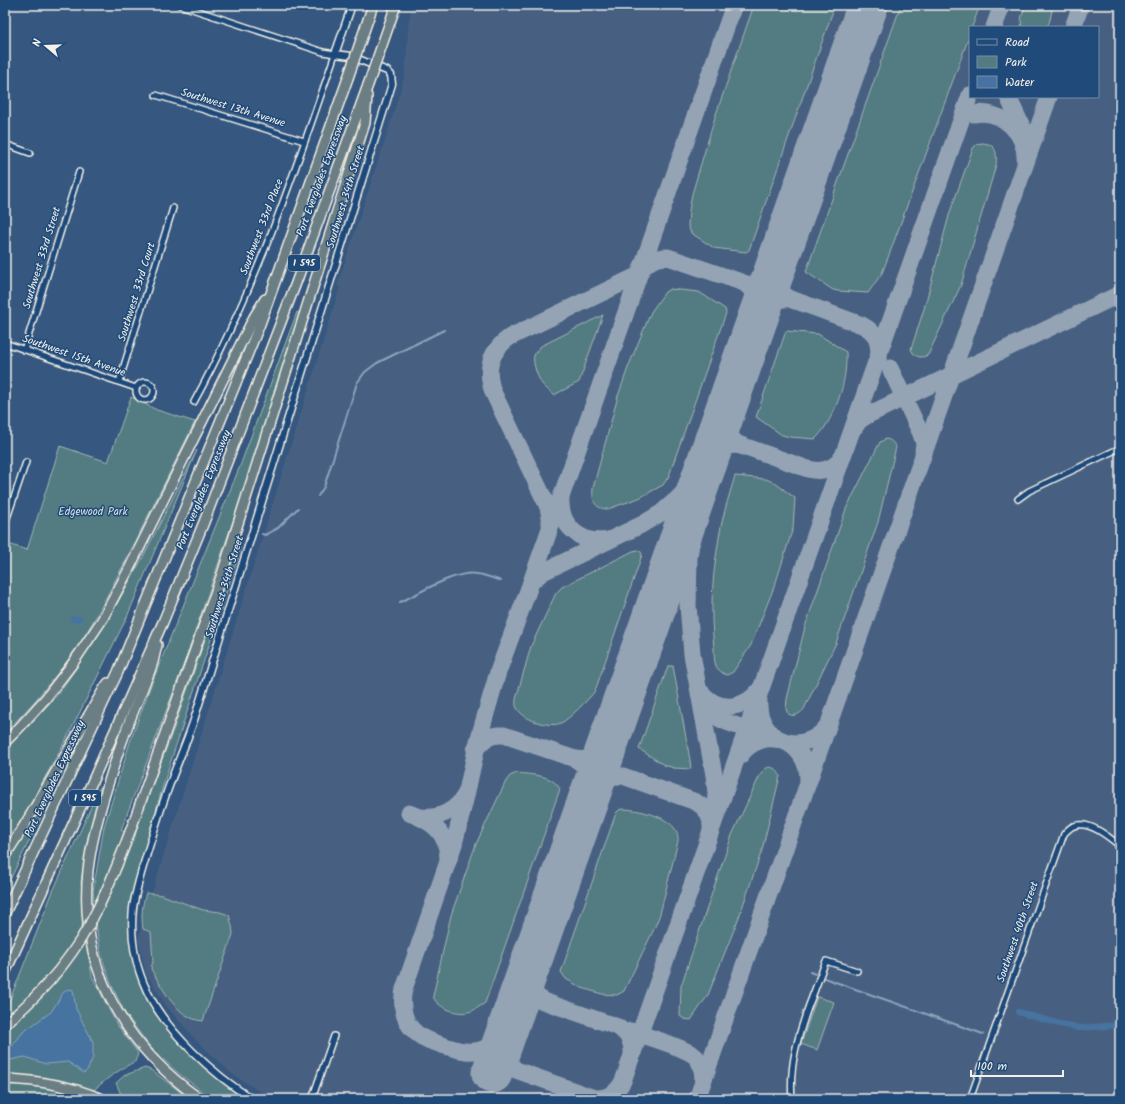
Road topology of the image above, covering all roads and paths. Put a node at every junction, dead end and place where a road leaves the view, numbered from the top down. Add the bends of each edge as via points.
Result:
1 (180, 5) edge
2 (352, 5) edge
3 (373, 5) edge
4 (396, 5) edge
5 (334, 54) junction
6 (368, 85) junction
7 (156, 95) dead end
8 (304, 141) junction
9 (5, 144) edge
10 (30, 153) dead end
11 (79, 172) dead end
12 (173, 208) dead end
13 (276, 280) junction
14 (5, 343) edge
15 (24, 350) junction
16 (119, 382) junction
17 (136, 388) dead end
18 (194, 402) dead end
19 (1120, 448) edge
20 (26, 462) dead end
21 (1018, 499) dead end
22 (7, 512) edge
23 (5, 524) edge
24 (163, 622) junction
25 (118, 672) junction
26 (5, 742) edge
27 (1120, 846) edge
28 (5, 856) edge
29 (5, 913) edge
30 (857, 971) dead end
31 (5, 973) edge
32 (5, 1024) edge
33 (334, 1036) dead end
34 (5, 1079) edge
35 (102, 1099) edge
36 (200, 1099) edge
37 (252, 1099) edge
38 (312, 1099) edge
39 (792, 1099) edge
40 (970, 1099) edge

1 - 5 street
2 - 5 street
3 - 13 highway, Port Everglades Expressway / I 595, bridge
4 - 6 highway, Port Everglades Expressway / I 595, bridge
5 - 8 street, Southwest 33rd Place
5 - 37 street, Southwest 34th Street via 351,56 387,71 391,75 392,84 194,720 167,791 138,882 132,916 133,940 140,974 157,1008 187,1045 213,1070
6 - 24 highway, Port Everglades Expressway / I 595 via 273,345
6 - 32 highway, bridge via 365,122 222,574 118,864 98,909 74,950 38,995
7 - 8 street, Southwest 13th Avenue
8 - 18 street, Southwest 33rd Place via 237,316
9 - 10 street
11 - 15 street, Southwest 33rd Street
12 - 16 street, Southwest 33rd Court
13 - 25 highway, Port Everglades Expressway / I 595
13 - 26 highway via 254,317 102,620 46,698
14 - 15 street, Southwest 15th Avenue
15 - 16 street, Southwest 15th Avenue
16 - 17 street, Southwest 15th Avenue
19 - 21 street via 1029,491
20 - 22 street
22 - 23 street
24 - 31 highway, Port Everglades Expressway / I 595
24 - 36 highway via 151,668 124,735 92,844 88,869 87,910 90,938 97,964 107,992 121,1018 137,1042 158,1065
25 - 28 highway via 105,687
25 - 29 highway, Port Everglades Expressway / I 595
27 - 40 street, Southwest 40th Street via 1102,832 1083,824 1073,826 1064,834
30 - 39 street via 826,961 796,1046 792,1070
33 - 38 street
34 - 35 highway via 51,1083

